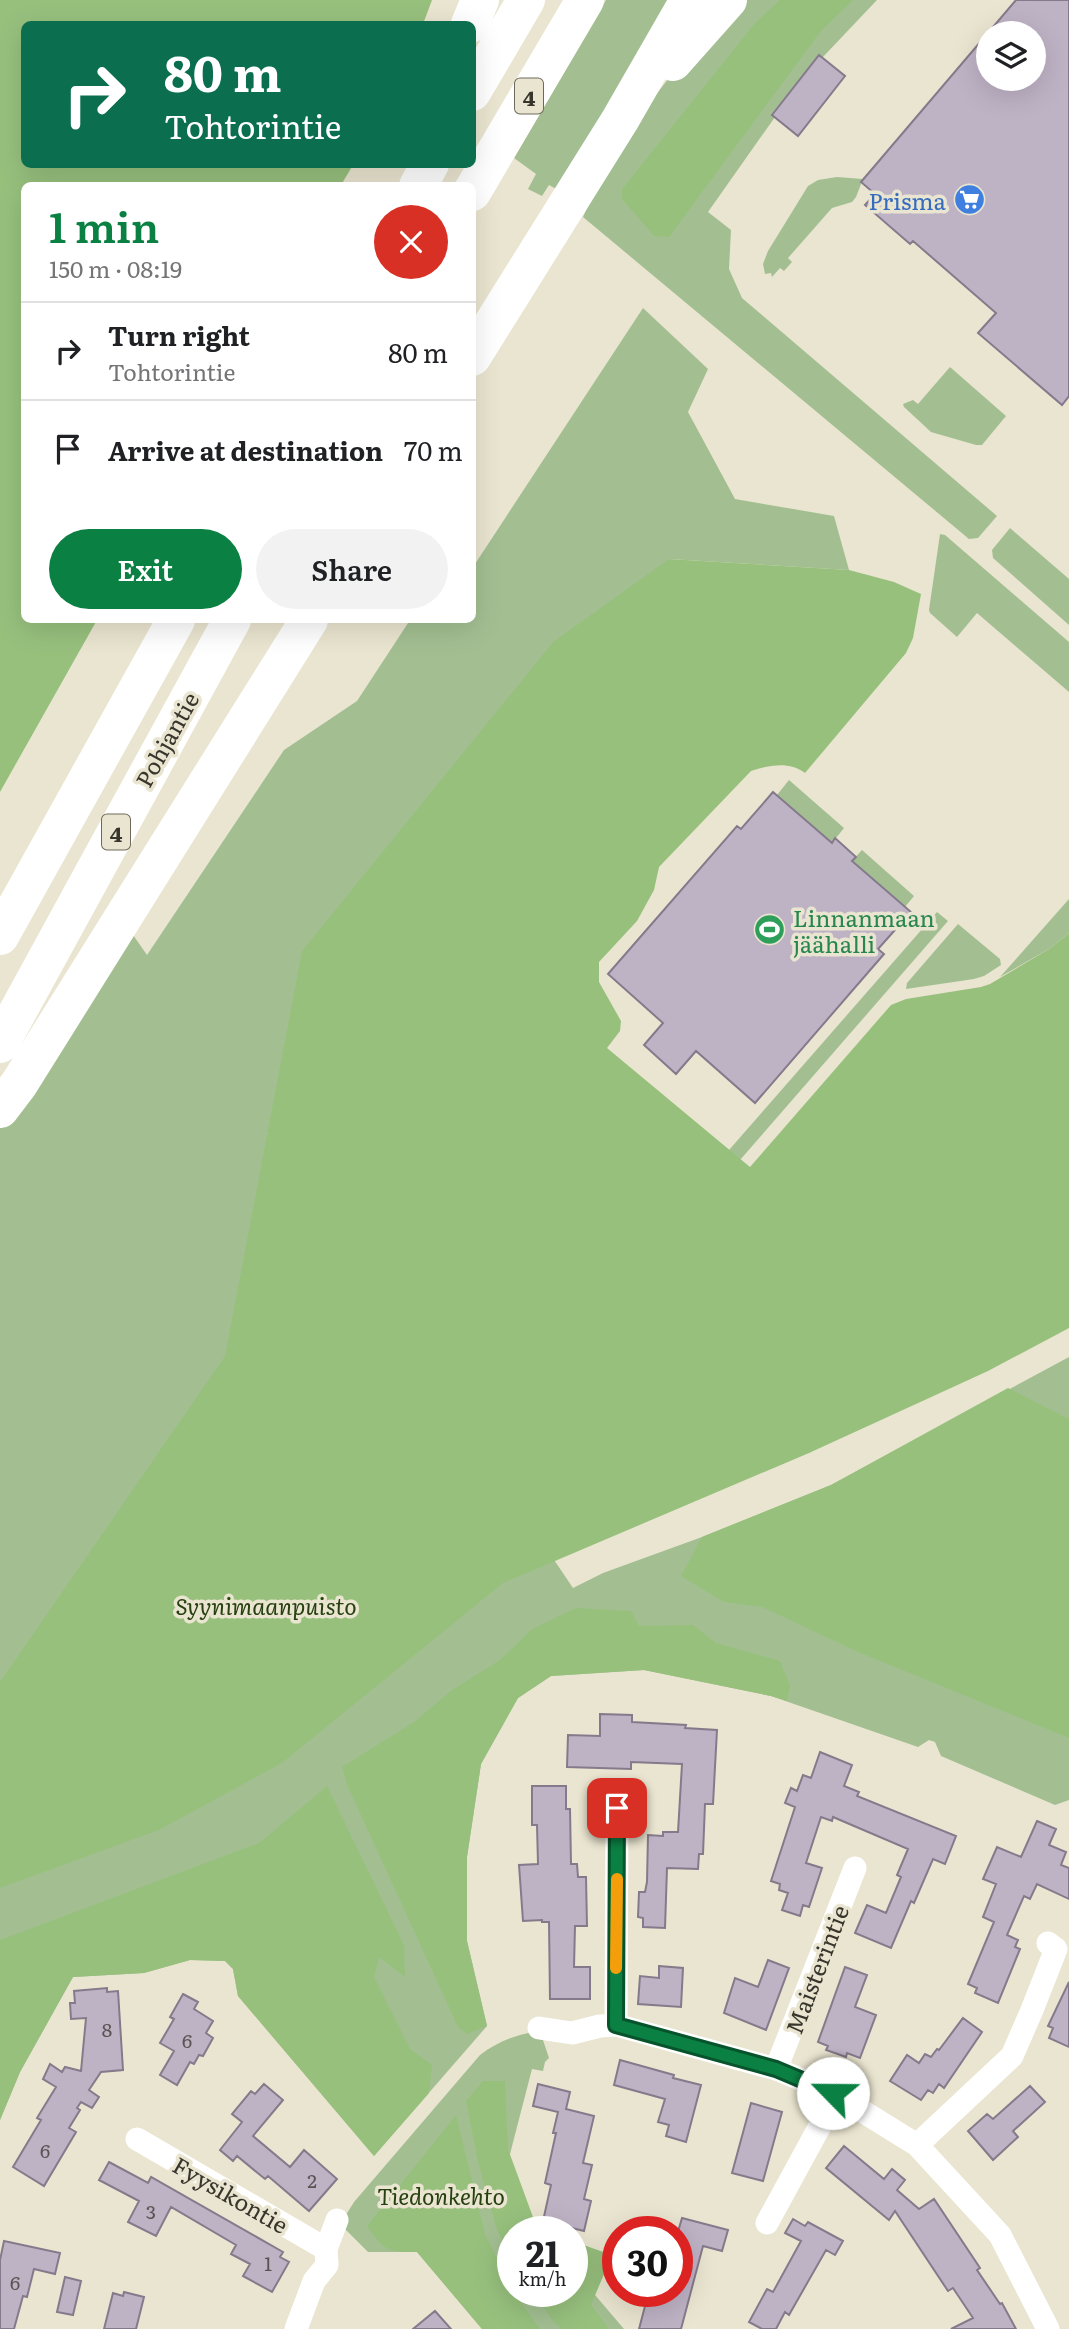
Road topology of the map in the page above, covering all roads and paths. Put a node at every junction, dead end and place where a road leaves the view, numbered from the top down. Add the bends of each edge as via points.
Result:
1 (480, 0) edge
2 (526, 0) edge
3 (585, 0) edge
4 (689, 0) edge
5 (728, 0) edge
6 (471, 21) edge
7 (476, 85) edge
8 (620, 120) junction
9 (476, 185) edge
10 (476, 355) edge
11 (174, 623) edge
12 (230, 623) edge
13 (307, 623) edge
14 (331, 623) edge
15 (246, 720) junction
16 (0, 936) edge
17 (0, 1044) edge
18 (0, 1109) edge
19 (617, 1808) dead end
20 (855, 1868) dead end
21 (1048, 1943) dead end
22 (616, 2025) junction
23 (539, 2028) dead end
24 (776, 2069) junction
25 (833, 2093) junction
26 (136, 2139) dead end
27 (917, 2145) junction
28 (337, 2220) dead end
29 (767, 2223) dead end
30 (326, 2249) junction
31 (296, 2329) edge
32 (1048, 2329) edge

1 - 6 highway
2 - 7 highway, 4
3 - 9 highway, 4
4 - 8 highway
5 - 8 highway
8 - 10 highway
11 - 16 highway, 4
12 - 17 highway, Pohjantie / 4
13 - 15 highway
14 - 15 highway
15 - 18 highway
19 - 22 street
20 - 24 street, Maisterintie
21 - 27 street via 1056,1949 1012,2056
22 - 23 street via 572,2034
22 - 24 street
24 - 25 street
25 - 27 street
25 - 29 street
26 - 30 street, Fyysikontie
27 - 32 street via 1000,2235
28 - 30 street
30 - 31 street via 327,2264 314,2281

